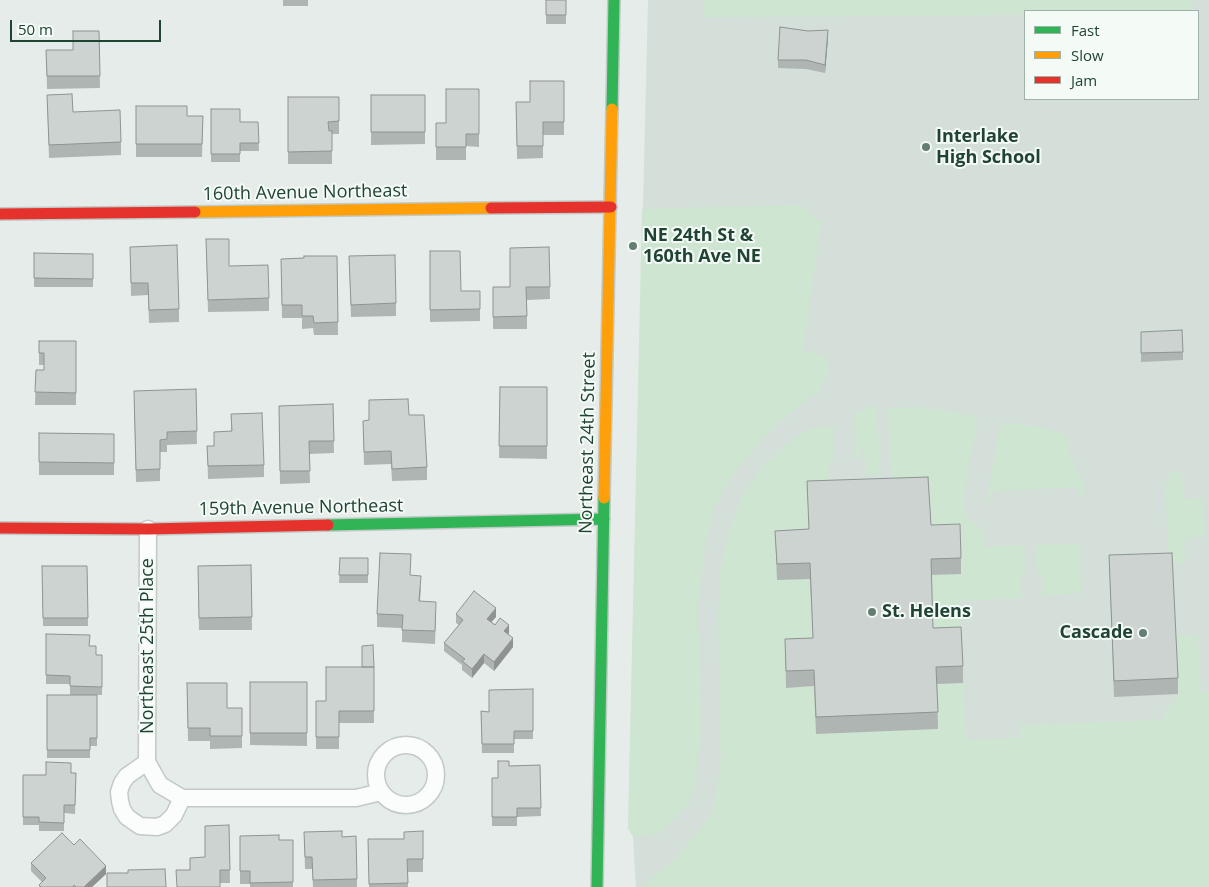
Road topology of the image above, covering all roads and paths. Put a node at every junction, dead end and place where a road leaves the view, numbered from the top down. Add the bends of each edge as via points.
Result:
1 (614, 0) edge
2 (611, 207) junction
3 (0, 214) edge
4 (604, 519) junction
5 (0, 528) edge
6 (148, 529) junction
7 (147, 762) junction
8 (381, 792) dead end
9 (182, 798) junction
10 (597, 887) edge

1 - 2 street, Northeast 24th Street
2 - 3 street, 160th Avenue Northeast
2 - 4 street, Northeast 24th Street
4 - 6 street, 159th Avenue Northeast
4 - 10 street, Northeast 24th Street
5 - 6 street, 159th Avenue Northeast
6 - 7 street, Northeast 25th Place
7 - 9 street, Northeast 25th Place via 160,785
7 - 9 street via 122,783 120,801 127,817 140,826 157,827 174,815
8 - 9 street via 356,798

